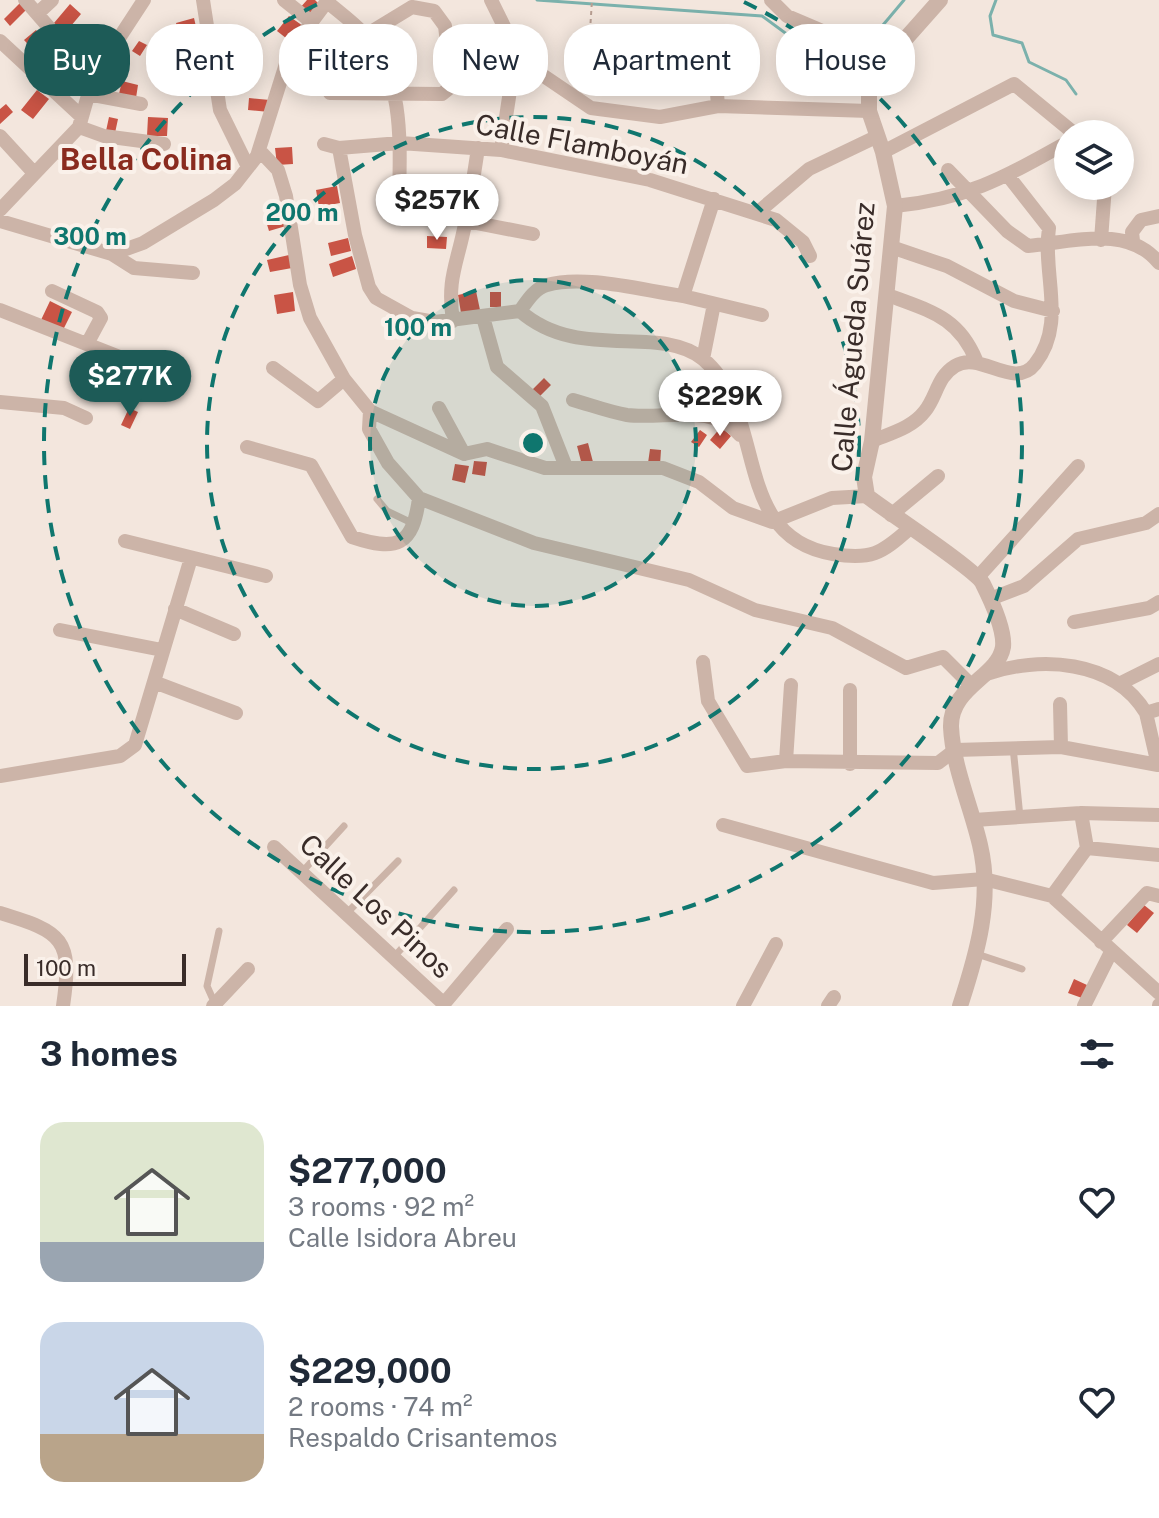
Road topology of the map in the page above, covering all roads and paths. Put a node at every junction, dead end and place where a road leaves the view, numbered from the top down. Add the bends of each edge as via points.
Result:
1 (25, 0) edge
2 (52, 0) edge
3 (144, 0) edge
4 (203, 0) edge
5 (284, 0) edge
6 (491, 0) edge
7 (592, 0) edge
8 (771, 0) edge
9 (940, 0) edge
10 (327, 1) edge
11 (38, 13) junction
12 (309, 20) junction
13 (47, 24) edge
14 (128, 24) edge
15 (353, 24) edge
16 (384, 24) edge
17 (503, 24) edge
18 (592, 24) edge
19 (806, 24) edge
20 (0, 41) edge
21 (548, 79) edge
22 (417, 94) edge
23 (87, 96) edge
24 (99, 96) edge
25 (393, 96) edge
26 (509, 96) edge
27 (717, 96) edge
28 (141, 104) dead end
29 (718, 106) junction
30 (869, 111) junction
31 (1058, 120) edge
32 (80, 122) junction
33 (0, 136) edge
34 (400, 143) junction
35 (164, 144) dead end
36 (324, 144) dead end
37 (880, 144) junction
38 (339, 148) junction
39 (478, 148) junction
40 (501, 150) junction
41 (1054, 150) edge
42 (260, 151) junction
43 (248, 167) junction
44 (948, 170) dead end
45 (34, 173) junction
46 (1009, 177) junction
47 (971, 191) junction
48 (714, 199) junction
49 (399, 200) dead end
50 (1104, 200) edge
51 (2, 202) edge
52 (895, 206) junction
53 (757, 213) junction
54 (1159, 216) edge
55 (0, 221) edge
56 (466, 221) junction
57 (533, 234) dead end
58 (1101, 240) junction
59 (1133, 241) junction
60 (1046, 244) junction
61 (891, 247) junction
62 (112, 254) junction
63 (810, 256) dead end
64 (1159, 263) edge
65 (193, 273) dead end
66 (52, 291) dead end
67 (888, 295) junction
68 (683, 296) junction
69 (714, 304) junction
70 (0, 310) edge
71 (520, 311) junction
72 (1053, 311) junction
73 (762, 315) dead end
74 (483, 317) junction
75 (453, 321) junction
76 (87, 344) junction
77 (703, 359) junction
78 (976, 360) junction
79 (145, 367) dead end
80 (273, 368) dead end
81 (344, 379) junction
82 (573, 400) dead end
83 (0, 402) edge
84 (439, 408) dead end
85 (370, 411) junction
86 (86, 418) dead end
87 (743, 438) junction
88 (872, 441) junction
89 (247, 447) dead end
90 (464, 454) junction
91 (1078, 466) dead end
92 (566, 467) junction
93 (938, 476) dead end
94 (867, 496) junction
95 (419, 498) junction
96 (377, 499) dead end
97 (1159, 514) edge
98 (891, 515) junction
99 (772, 522) junction
100 (416, 525) junction
101 (909, 529) junction
102 (125, 541) dead end
103 (191, 558) junction
104 (266, 576) dead end
105 (979, 576) junction
106 (990, 599) junction
107 (1159, 602) edge
108 (175, 609) junction
109 (1074, 622) dead end
110 (60, 630) dead end
111 (234, 634) dead end
112 (162, 650) junction
113 (703, 662) dead end
114 (1159, 664) edge
115 (976, 680) junction
116 (154, 682) junction
117 (1119, 684) junction
118 (791, 685) dead end
119 (850, 690) dead end
120 (1060, 704) dead end
121 (1152, 711) edge
122 (236, 713) dead end
123 (1013, 747) junction
124 (1061, 747) junction
125 (955, 750) junction
126 (786, 761) junction
127 (850, 764) junction
128 (1159, 765) edge
129 (0, 776) edge
130 (1081, 813) junction
131 (1159, 815) edge
132 (1020, 817) junction
133 (974, 820) junction
134 (723, 825) dead end
135 (344, 826) dead end
136 (274, 847) dead end
137 (1087, 848) junction
138 (1159, 855) edge
139 (398, 861) dead end
140 (302, 872) junction
141 (984, 879) junction
142 (454, 890) dead end
143 (1052, 896) junction
144 (1159, 896) edge
145 (0, 913) edge
146 (346, 914) junction
147 (507, 929) dead end
148 (219, 931) dead end
149 (776, 944) dead end
150 (1106, 947) junction
151 (977, 954) junction
152 (393, 958) junction
153 (248, 969) dead end
154 (1022, 969) dead end
155 (1159, 993) edge
156 (214, 1005) edge
157 (443, 1005) edge
158 (63, 1006) edge
159 (743, 1006) edge
160 (960, 1006) edge
161 (1084, 1006) edge

1 - 11 street
2 - 11 street
3 - 14 street
4 - 43 street via 220,110
5 - 12 street
6 - 17 street
7 - 18 path
8 - 19 street via 787,16
9 - 30 street, Calle Águeda Suárez via 869,80
10 - 12 street
10 - 15 street
11 - 13 street
12 - 42 street via 290,51
16 - 22 street via 412,7 442,18 452,86 442,94
20 - 32 street
21 - 29 street via 591,108 660,117
23 - 32 street
24 - 28 street
25 - 34 street
26 - 40 street
27 - 29 street
29 - 30 street
30 - 37 street, Calle Águeda Suárez
31 - 37 street via 1014,84
32 - 35 street via 104,136
32 - 45 street
33 - 45 street
34 - 38 street, Calle Flamboyán
34 - 39 street, Calle Flamboyán
34 - 49 street
36 - 38 street, Calle Flamboyán
37 - 52 street, Calle Águeda Suárez
37 - 53 street via 809,169
38 - 75 street via 358,246 376,298 412,318
39 - 40 street, Calle Flamboyán
39 - 56 street
40 - 48 street, Calle Flamboyán via 650,180
41 - 46 street
42 - 43 street
42 - 81 street via 278,170 286,196 310,318
43 - 62 street via 214,200 143,243
44 - 47 street
45 - 51 street
46 - 47 street
46 - 60 street via 1049,228
47 - 52 street
47 - 60 street via 1028,246
48 - 53 street, Calle Flamboyán
48 - 68 street
50 - 58 street
52 - 61 street, Calle Águeda Suárez
53 - 63 street, Calle Flamboyán via 791,230
54 - 59 street via 1141,220 1132,232
55 - 62 street
56 - 57 street
56 - 75 street via 451,270
58 - 59 street
58 - 60 street
59 - 64 street
60 - 72 street
61 - 67 street, Calle Águeda Suárez
61 - 72 street via 947,266 1014,301
62 - 65 street via 134,268
66 - 76 street via 101,318
67 - 78 street via 956,325
67 - 88 street, Calle Águeda Suárez
68 - 69 street
68 - 71 street via 594,283 547,284
69 - 73 street
69 - 77 street
70 - 76 street
71 - 74 street
71 - 77 street via 545,330 576,339 660,345
72 - 78 street via 1046,350 1031,369 1013,374
74 - 75 street
74 - 92 street via 497,367 542,406
76 - 79 street
77 - 87 street via 734,404
78 - 88 street via 957,364 945,374 926,411 912,425
80 - 81 street via 318,401
81 - 85 street
82 - 87 street via 628,415 718,419
83 - 86 street via 64,408
84 - 90 street
85 - 90 street
85 - 95 street via 369,429 388,463
87 - 99 street
88 - 94 street, Calle Águeda Suárez via 864,477
89 - 100 street via 311,465 352,537 388,545 404,539
90 - 92 street via 487,449 529,465
91 - 105 street
92 - 99 street via 663,468 699,482 733,508
93 - 98 street
94 - 98 street, Calle Águeda Suárez
94 - 99 street via 832,498
95 - 100 street
95 - 115 street via 534,543 689,580 755,610 832,628 906,668 943,657
96 - 100 lane via 387,511
97 - 106 street via 1146,523 1078,539 1024,586
98 - 101 street, Calle Águeda Suárez
99 - 101 street via 790,539 849,556 885,550
101 - 105 street, Calle Águeda Suárez
102 - 103 street
103 - 104 street
103 - 108 street
105 - 106 street
106 - 115 street via 1003,645 994,665
107 - 109 street
108 - 111 street
108 - 112 street
110 - 112 street
112 - 116 street
113 - 126 street via 708,701 747,766
114 - 117 street
115 - 117 street via 1015,664 1058,663
115 - 125 street via 953,713
116 - 122 street
116 - 129 street via 141,736 128,752
117 - 121 street
118 - 126 street
119 - 127 street
120 - 124 street
121 - 128 street
123 - 124 street
123 - 125 street
123 - 132 lane
124 - 128 street
125 - 127 street via 938,763
125 - 133 street
126 - 127 street
130 - 131 street
130 - 132 street
130 - 137 street
132 - 133 street
133 - 141 street
134 - 141 street via 933,883
135 - 140 lane
136 - 140 street, Calle Los Pinos
137 - 138 street
137 - 143 street
139 - 146 lane
140 - 146 street, Calle Los Pinos
141 - 143 street
141 - 151 street
142 - 152 lane
143 - 150 street
144 - 150 street via 1147,893
145 - 158 street via 41,926 61,939 67,951
146 - 152 street, Calle Los Pinos
147 - 157 street
148 - 156 lane via 207,986
149 - 159 street
150 - 155 street
150 - 161 street
151 - 154 lane
151 - 160 street
152 - 157 street, Calle Los Pinos
153 - 156 street

